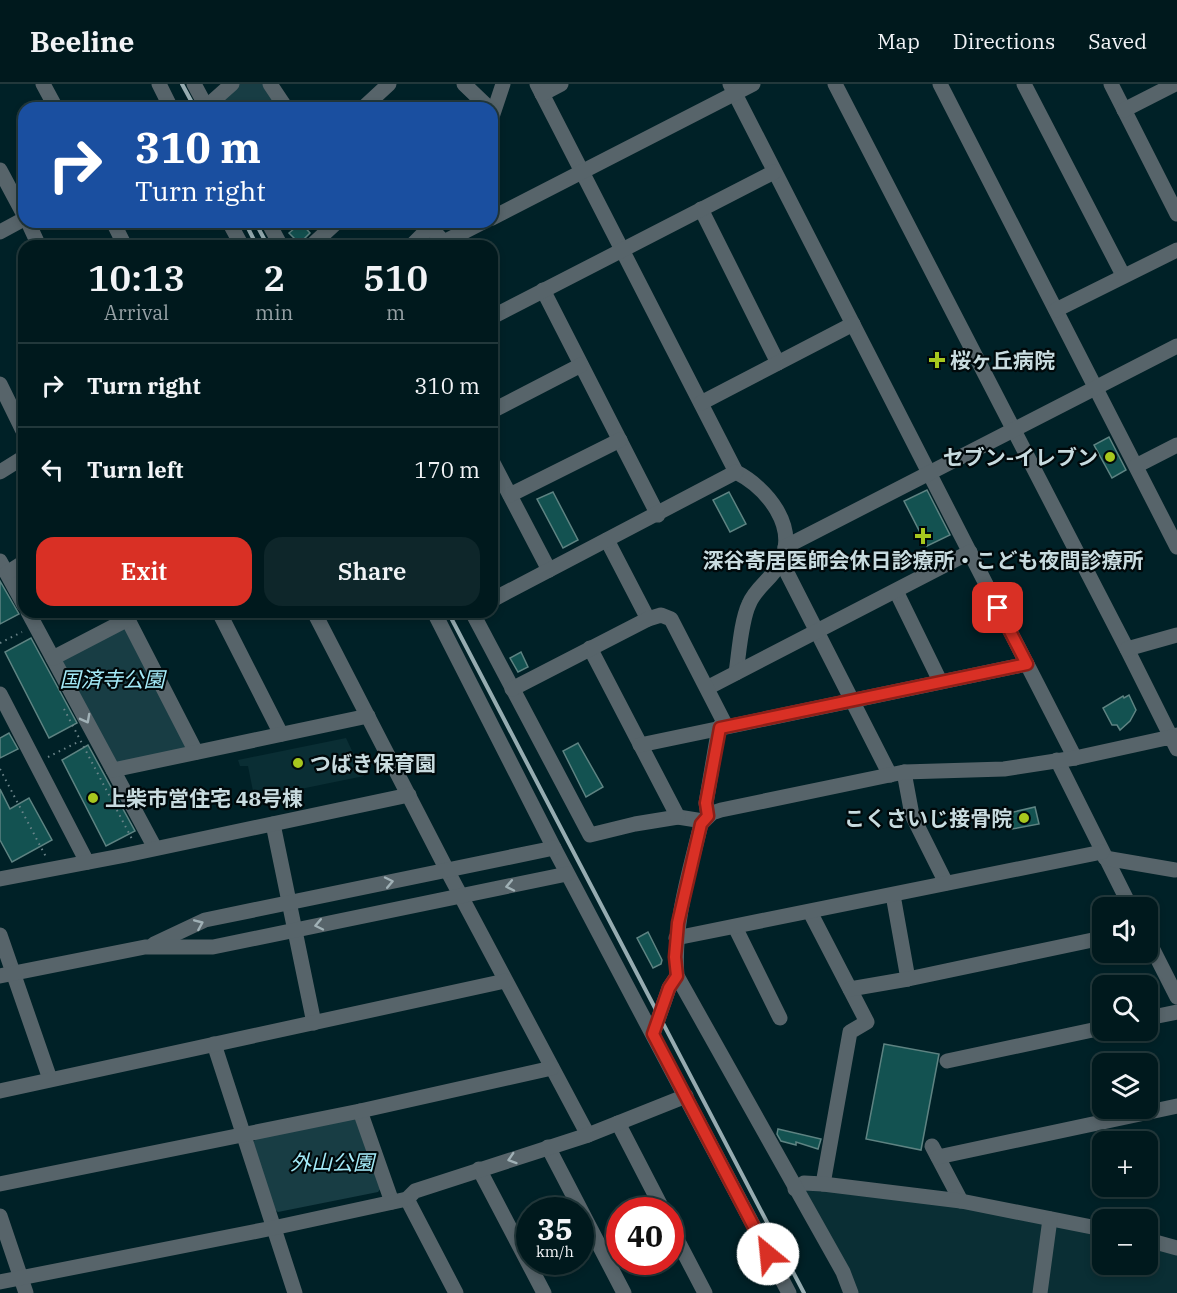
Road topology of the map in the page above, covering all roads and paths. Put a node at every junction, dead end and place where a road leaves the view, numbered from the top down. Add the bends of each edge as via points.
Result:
1 (44, 84) edge
2 (159, 84) edge
3 (194, 84) edge
4 (232, 84) edge
5 (270, 84) edge
6 (389, 84) edge
7 (464, 84) edge
8 (503, 84) edge
9 (561, 84) edge
10 (753, 84) edge
11 (835, 84) edge
12 (941, 84) edge
13 (1024, 84) edge
14 (1111, 84) edge
15 (1175, 84) edge
16 (539, 89) edge
17 (732, 89) edge
18 (53, 102) edge
19 (168, 102) edge
20 (203, 102) edge
21 (212, 102) edge
22 (282, 102) edge
23 (372, 102) edge
24 (482, 102) edge
25 (496, 102) edge
26 (1124, 110) junction
27 (0, 170) edge
28 (583, 172) junction
29 (774, 172) junction
30 (18, 205) edge
31 (701, 209) junction
32 (1177, 214) edge
33 (498, 215) edge
34 (18, 223) edge
35 (330, 228) edge
36 (430, 228) edge
37 (471, 228) edge
38 (0, 232) edge
39 (317, 240) edge
40 (417, 240) edge
41 (448, 240) edge
42 (622, 249) junction
43 (1177, 250) edge
44 (1123, 275) junction
45 (543, 290) junction
46 (1056, 310) junction
47 (498, 314) edge
48 (853, 324) junction
49 (1177, 346) edge
50 (778, 363) junction
51 (581, 365) junction
52 (0, 384) edge
53 (1096, 388) junction
54 (701, 403) junction
55 (498, 408) edge
56 (18, 421) edge
57 (1014, 430) junction
58 (620, 440) junction
59 (1177, 445) edge
60 (18, 461) edge
61 (1136, 466) junction
62 (0, 472) edge
63 (498, 472) edge
64 (736, 472) junction
65 (930, 473) junction
66 (510, 495) junction
67 (658, 515) junction
68 (607, 540) junction
69 (1177, 547) edge
70 (970, 552) junction
71 (783, 554) junction
72 (18, 563) edge
73 (3, 567) edge
74 (549, 570) junction
75 (896, 591) junction
76 (18, 594) edge
77 (498, 597) edge
78 (31, 618) edge
79 (123, 618) edge
80 (127, 618) edge
81 (222, 618) edge
82 (317, 618) edge
83 (437, 618) edge
84 (475, 618) edge
85 (648, 619) junction
86 (817, 631) junction
87 (22, 632) dead end
88 (1177, 636) edge
89 (0, 643) edge
90 (590, 648) junction
91 (1127, 649) junction
92 (53, 658) junction
93 (1027, 664) junction
94 (736, 673) junction
95 (940, 681) junction
96 (706, 687) junction
97 (512, 689) junction
98 (0, 694) edge
99 (853, 700) junction
100 (61, 705) dead end
101 (368, 716) junction
102 (723, 727) junction
103 (281, 734) junction
104 (80, 741) junction
105 (1175, 741) edge
106 (640, 745) junction
107 (196, 752) junction
108 (1075, 758) junction
109 (1057, 760) junction
110 (36, 764) junction
111 (0, 769) edge
112 (113, 770) junction
113 (897, 774) junction
114 (409, 795) junction
115 (678, 817) junction
116 (706, 818) junction
117 (273, 824) junction
118 (124, 844) dead end
119 (155, 848) junction
120 (554, 848) junction
121 (1103, 855) junction
122 (87, 862) junction
123 (52, 869) junction
124 (447, 870) junction
125 (1175, 870) dead end
126 (567, 874) junction
127 (0, 879) edge
128 (946, 883) junction
129 (893, 895) junction
130 (461, 896) junction
131 (1125, 897) edge
132 (288, 903) junction
133 (810, 912) junction
134 (735, 927) junction
135 (294, 931) junction
136 (0, 934) edge
137 (676, 938) junction
138 (1092, 940) edge
139 (146, 947) junction
140 (1158, 960) edge
141 (6, 975) edge
142 (677, 976) junction
143 (908, 979) junction
144 (505, 981) junction
145 (850, 989) junction
146 (1177, 997) edge
147 (1177, 1012) edge
148 (1158, 1016) edge
149 (780, 1018) dead end
150 (314, 1023) junction
151 (1092, 1030) edge
152 (653, 1034) junction
153 (214, 1044) junction
154 (947, 1061) dead end
155 (552, 1068) junction
156 (50, 1079) junction
157 (0, 1090) edge
158 (686, 1095) junction
159 (1177, 1106) edge
160 (360, 1111) junction
161 (618, 1123) junction
162 (243, 1134) junction
163 (588, 1135) junction
164 (548, 1147) junction
165 (479, 1169) junction
166 (0, 1184) edge
167 (823, 1184) junction
168 (795, 1189) junction
169 (656, 1197) edge
170 (399, 1200) junction
171 (961, 1201) junction
172 (0, 1216) edge
173 (1050, 1219) junction
174 (1092, 1227) edge
175 (273, 1228) junction
176 (1158, 1243) edge
177 (1177, 1248) edge
178 (684, 1253) edge
179 (21, 1278) junction
180 (0, 1282) edge
181 (26, 1293) edge
182 (296, 1293) edge
183 (456, 1293) edge
184 (544, 1293) edge
185 (624, 1293) edge
186 (705, 1293) edge
187 (789, 1293) edge
188 (851, 1293) edge
189 (1040, 1293) edge

1 - 18 street
2 - 19 street
3 - 20 street
4 - 21 street
5 - 22 street
6 - 23 street
7 - 24 street
8 - 25 street
9 - 16 street
10 - 17 street
11 - 57 street
12 - 46 street
13 - 44 street
14 - 26 street
15 - 26 street
16 - 28 street
17 - 28 street
17 - 29 street
26 - 32 street
27 - 30 street
28 - 33 street
28 - 42 street
29 - 31 street
29 - 48 street
31 - 42 street
31 - 50 street
34 - 38 street
35 - 39 street
36 - 40 street
37 - 41 street
42 - 45 street
42 - 54 street
43 - 44 street
44 - 46 street
45 - 47 street
45 - 51 street
46 - 53 street
48 - 50 street
48 - 65 street
49 - 53 street
50 - 54 street
51 - 55 street
51 - 58 street
52 - 56 street
53 - 57 street
53 - 61 street
54 - 64 street
57 - 65 street
57 - 91 street
58 - 66 street
58 - 67 street
59 - 61 street
60 - 62 street
61 - 69 street
63 - 66 street
64 - 67 street
64 - 71 street via 763,490 775,507 782,522
65 - 70 street
65 - 71 street
66 - 74 street
67 - 68 street
68 - 74 street
68 - 85 street
70 - 75 street
70 - 93 street
71 - 86 street
71 - 94 street via 773,574 749,602
72 - 73 street
73 - 76 street
74 - 77 street
75 - 86 street
75 - 95 street
78 - 92 street
79 - 92 street
80 - 107 street
81 - 103 street
82 - 101 street
83 - 120 street
84 - 97 street
85 - 90 street
85 - 96 street via 661,615 671,619
86 - 94 street
86 - 99 street
87 - 89 path
88 - 91 street
90 - 97 street
90 - 106 street
91 - 105 street
92 -> 112 street
93 - 95 street
93 - 108 street
94 - 96 street
95 - 99 street
96 - 102 street
97 - 115 street via 590,835
98 - 110 street
99 - 102 street
99 - 113 street
100 - 104 path
101 - 103 street
101 - 114 street
102 - 106 street
102 - 116 street
103 - 107 street
104 - 110 path
104 - 118 path via 133,839
105 - 108 street
106 - 115 street
107 - 112 street
108 - 109 street
109 - 113 street via 1004,769
109 - 121 street
110 - 122 street
111 - 123 path
112 - 119 street
113 - 116 street via 721,810
113 - 128 street via 912,815
114 - 117 street
114 - 124 street
115 - 116 street
116 - 137 street via 701,824
117 - 119 street
117 - 132 street
119 - 122 street
120 - 124 street
120 - 126 street
121 - 125 street
121 - 128 street
121 - 131 street
122 - 123 street
123 - 127 street
124 - 130 street
132 -> 124 street
126 -> 130 street
126 - 152 street
128 - 129 street
129 - 133 street
129 - 143 street
130 -> 135 street
130 - 144 street
132 - 135 street
139 -> 132 street via 205,920
133 - 134 street
133 - 145 street
134 - 137 street
134 - 149 street
135 - 139 street via 213,947
135 - 150 street
136 - 141 street
137 - 142 street
138 - 143 street
139 - 141 street
140 - 146 street
141 - 156 street
142 - 152 street
142 - 168 street
143 - 145 street
144 - 150 street
144 - 155 street
145 - 167 street via 867,1022 850,1032
147 - 148 street
150 - 153 street
151 - 154 street
152 - 158 street
153 - 156 street
153 - 162 street
155 - 160 street
155 - 163 street
156 - 157 street
158 - 161 street
158 - 187 street
159 - 171 street via 935,1151
160 - 162 street
160 - 170 street
161 - 163 street
161 - 169 street
162 - 166 street
162 - 175 street
163 - 164 street
164 -> 165 street
164 - 185 street
165 - 170 street
165 - 184 street
167 - 168 street via 804,1183
167 - 171 street
168 - 188 street
170 - 175 street
170 - 183 street
171 - 173 street
172 - 179 street
173 - 174 street
173 - 189 street
175 - 179 street
175 - 182 street
176 - 177 street
178 - 186 street
179 - 180 street
179 - 181 street

